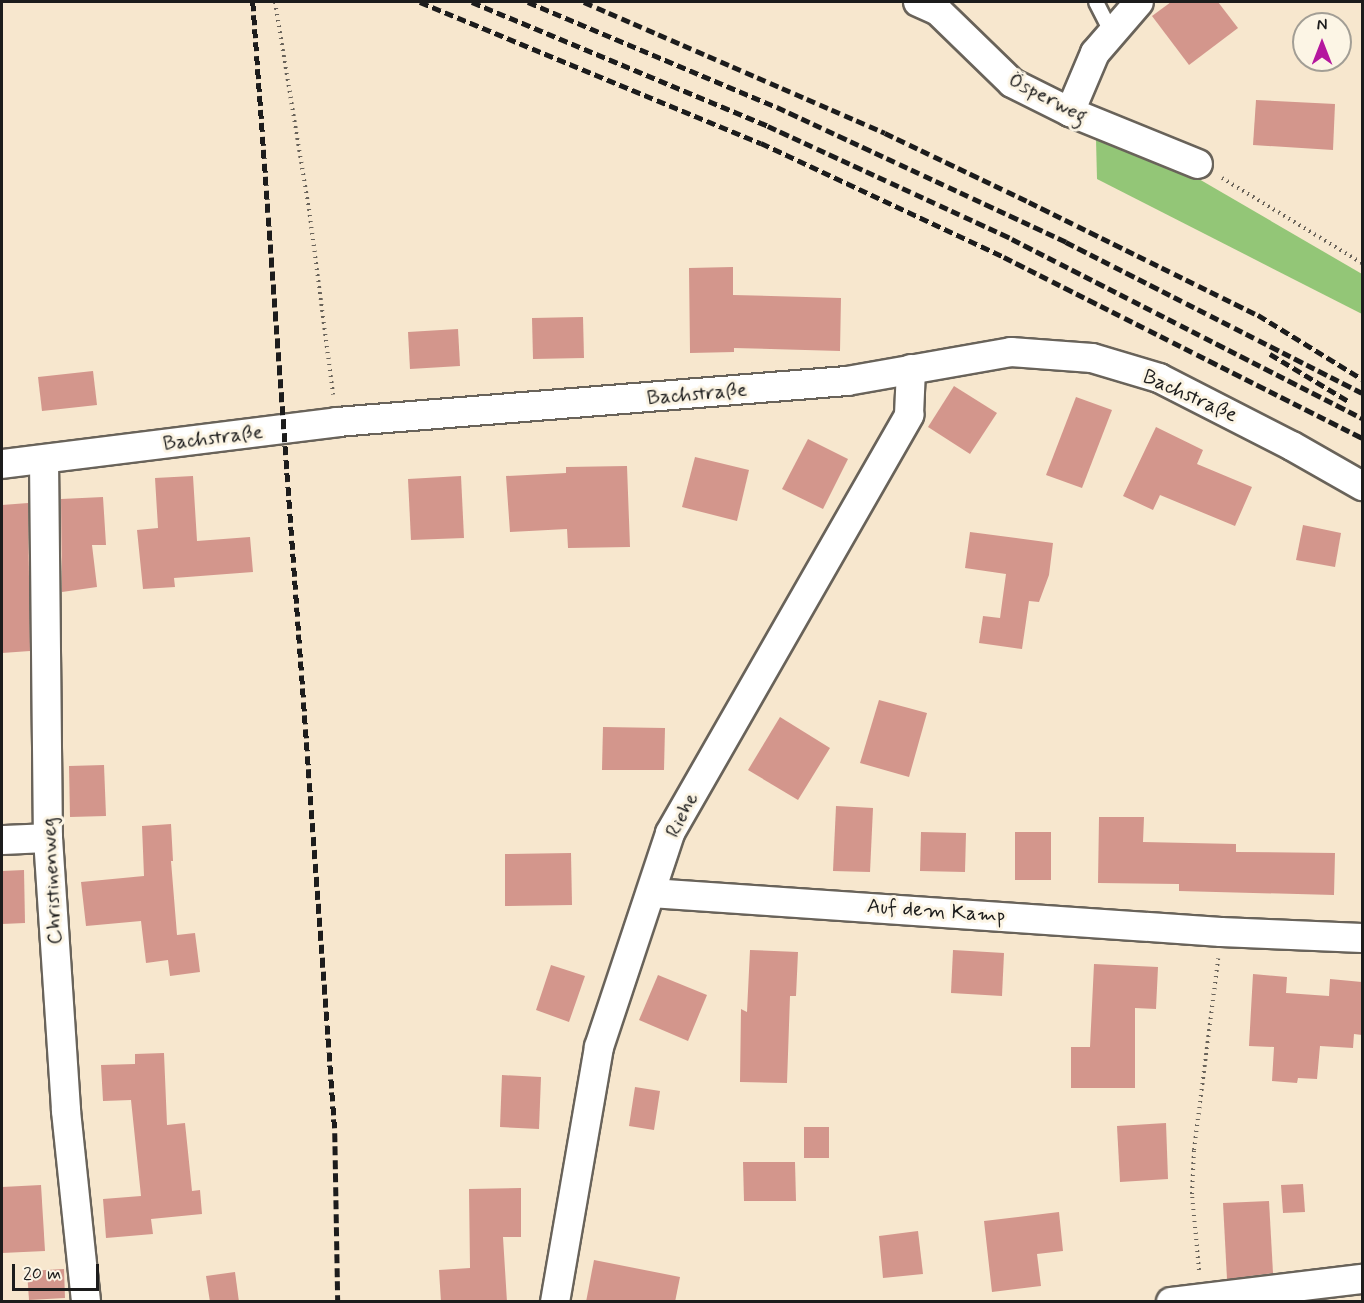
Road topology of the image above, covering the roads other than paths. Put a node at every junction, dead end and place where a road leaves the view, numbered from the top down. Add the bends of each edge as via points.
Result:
1 (918, 2) edge
2 (1096, 2) edge
3 (1139, 2) edge
4 (1112, 33) junction
5 (1070, 112) junction
6 (1198, 164) road end
7 (911, 369) junction
8 (44, 460) junction
9 (2, 464) edge
10 (1362, 486) edge
11 (48, 838) junction
12 (2, 840) edge
13 (651, 893) junction
14 (1362, 938) edge
15 (1362, 1280) edge
16 (86, 1302) edge
17 (555, 1302) edge
18 (1171, 1302) edge

1 - 5 street, Ösperweg via 938,10 1012,83
2 - 4 lane
3 - 4 street
4 - 5 street via 1095,53
5 - 6 street, Ösperweg
7 - 8 street, Bachstraße via 847,381 336,422
7 - 10 street, Bachstraße via 1011,352 1092,358 1185,389
7 - 13 street, Riehe via 909,415 670,833
8 - 9 street, Bachstraße
8 - 11 street, Christinenweg
11 - 12 street
11 - 16 street, Christinenweg via 66,1111
13 - 14 street, Auf dem Kamp
13 - 17 street, Riehe via 599,1047
15 - 18 street

